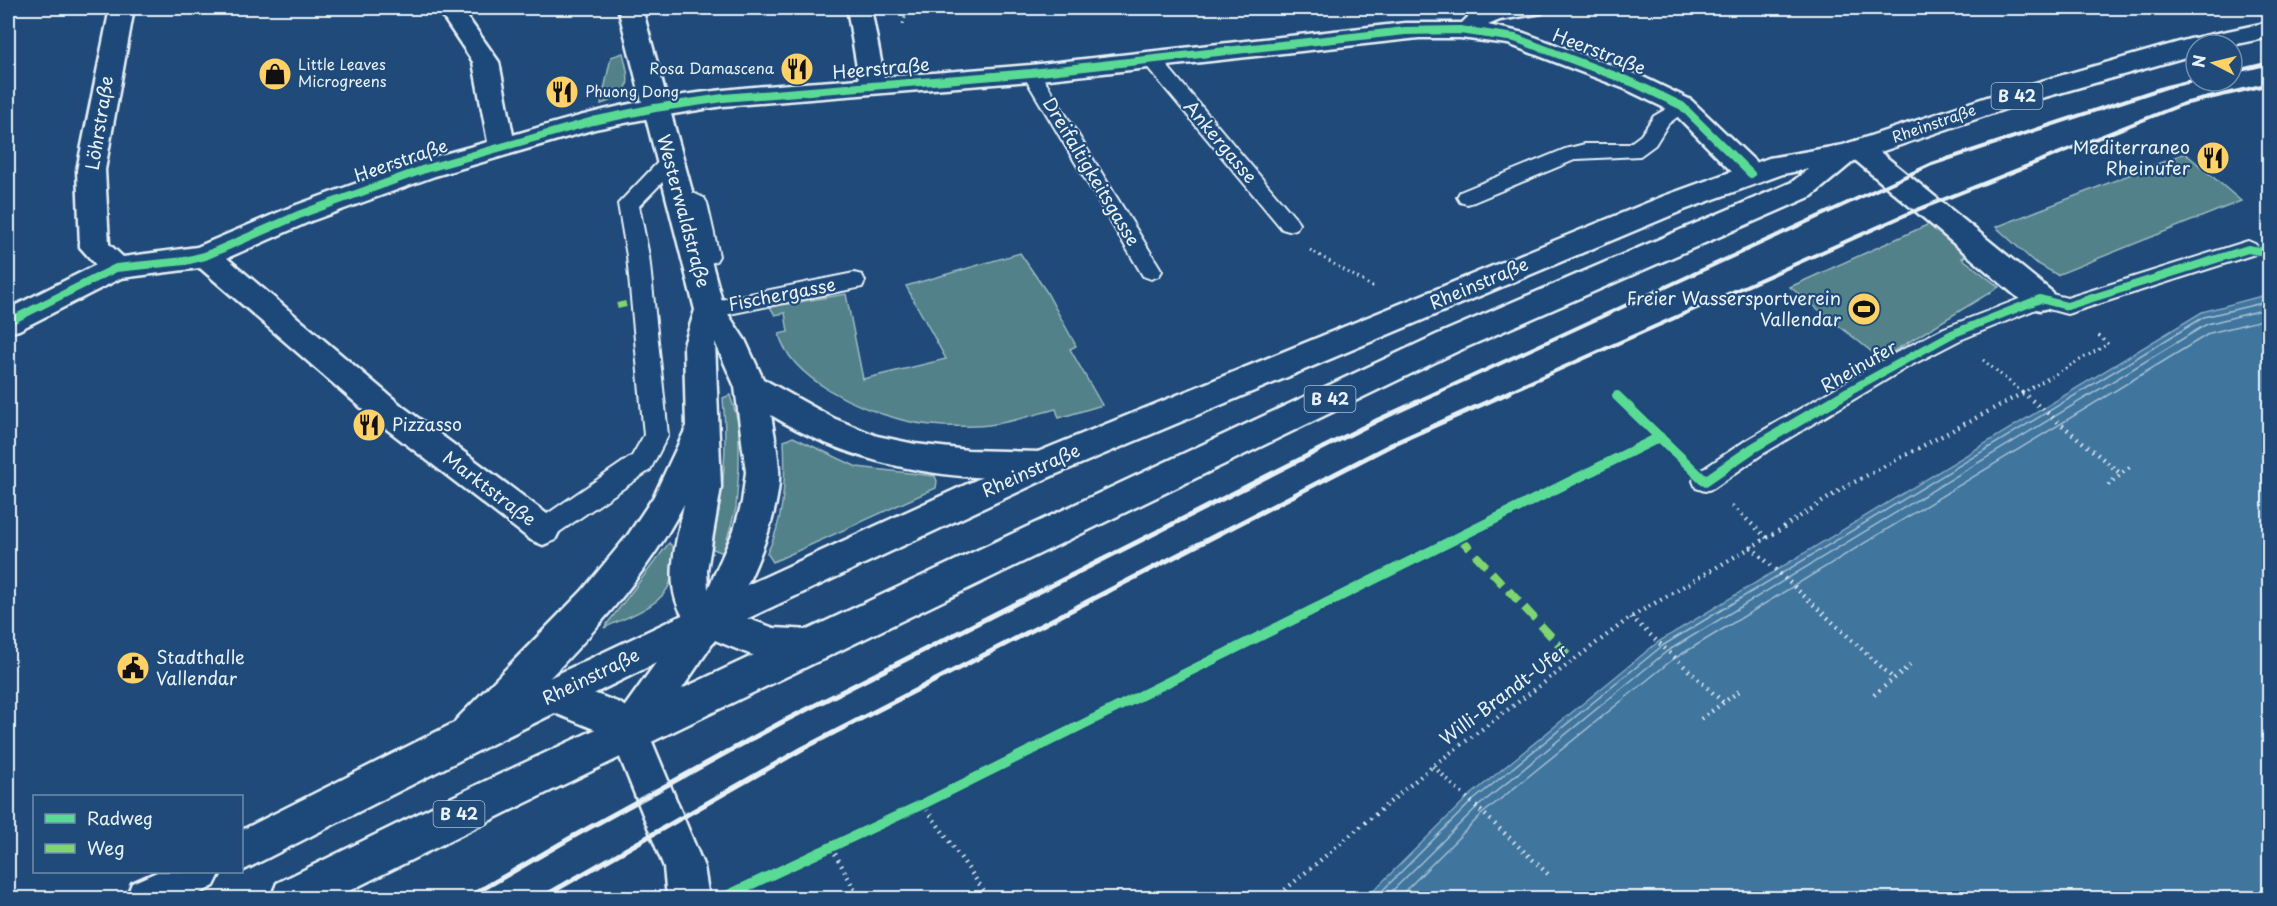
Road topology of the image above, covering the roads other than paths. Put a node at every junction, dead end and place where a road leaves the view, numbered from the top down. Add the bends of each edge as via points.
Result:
1 (122, 8) edge
2 (449, 8) edge
3 (630, 8) edge
4 (859, 8) edge
5 (1533, 8) edge
6 (2270, 29) edge
7 (1470, 30) junction
8 (2244, 35) edge
9 (2184, 49) edge
10 (1151, 59) junction
11 (1031, 74) junction
12 (873, 86) junction
13 (1682, 106) junction
14 (655, 108) junction
15 (502, 145) junction
16 (1853, 152) junction
17 (671, 160) junction
18 (1751, 174) junction
19 (1467, 197) dead end
20 (1289, 224) dead end
21 (2248, 249) dead end
22 (205, 256) junction
23 (116, 268) junction
24 (1150, 271) dead end
25 (854, 281) dead end
26 (2053, 303) junction
27 (710, 310) junction
28 (8, 322) edge
29 (751, 387) junction
30 (703, 423) junction
31 (1040, 466) junction
32 (1705, 481) road end
33 (543, 530) joint
34 (708, 620) junction
35 (812, 647) junction
36 (553, 695) junction
37 (628, 733) junction
38 (468, 736) junction
39 (243, 849) edge
40 (198, 873) edge
41 (147, 898) edge
42 (292, 898) edge
43 (688, 898) edge

1 - 23 main road, Löhrstraße via 91,170 95,247
2 - 15 main road via 486,62
3 - 14 main road, Westerwaldstraße
4 - 12 main road
5 - 7 main road via 1484,17 1475,21
6 - 8 main road, Rheinstraße / B 42
7 - 10 main road, Heerstraße via 1405,31
7 - 13 main road, Heerstraße via 1515,38 1634,83
9 - 16 main road, Rheinstraße / B 42 via 2005,99
10 - 11 main road, Heerstraße
10 - 20 lane, Ankergasse
11 - 12 main road, Heerstraße
11 - 24 lane, Dreifaltigkeitsgasse
12 - 14 main road, Heerstraße
13 - 18 main road, Heerstraße
13 - 19 lane via 1661,120 1648,140 1633,151 1572,154
14 - 15 main road, Heerstraße
14 - 17 main road, Westerwaldstraße
15 - 22 main road, Heerstraße via 301,214
16 - 18 main road, Rheinstraße / B 42
16 - 26 main road
16 - 35 main road, Rheinstraße / B 42 via 1802,189 1447,343
17 - 27 main road, Westerwaldstraße
17 - 33 lane, Marktstraße via 628,204 638,256 656,435 641,463
18 - 31 main road, Rheinstraße / B 42
21 - 26 lane, Rheinufer
22 - 23 main road, Heerstraße
22 - 33 main road, Marktstraße via 391,415
23 - 28 main road, Heerstraße
25 - 27 lane, Fischergasse
26 - 32 lane, Rheinufer via 1952,334 1859,385
27 - 29 main road, Westerwaldstraße via 730,340
27 - 30 main road, Westerwaldstraße via 699,345
29 - 31 main road via 814,425 898,454
29 - 34 main road, Westerwaldstraße via 762,472 759,502 738,565
30 - 34 main road, Westerwaldstraße via 704,487 689,570 690,589
30 - 38 main road via 680,480 638,549 598,600
31 - 34 main road, Rheinstraße / B 42
34 - 35 main road via 774,644
34 - 36 main road, Rheinstraße / B 42
34 - 37 main road, Westerwaldstraße
35 - 37 main road, Rheinstraße / B 42
36 - 37 main road via 607,716
36 - 38 main road, Rheinstraße / B 42
37 - 42 main road, Rheinstraße / B 42
37 - 43 main road via 684,867
38 - 39 main road, Rheinstraße / B 42
40 - 41 main road

